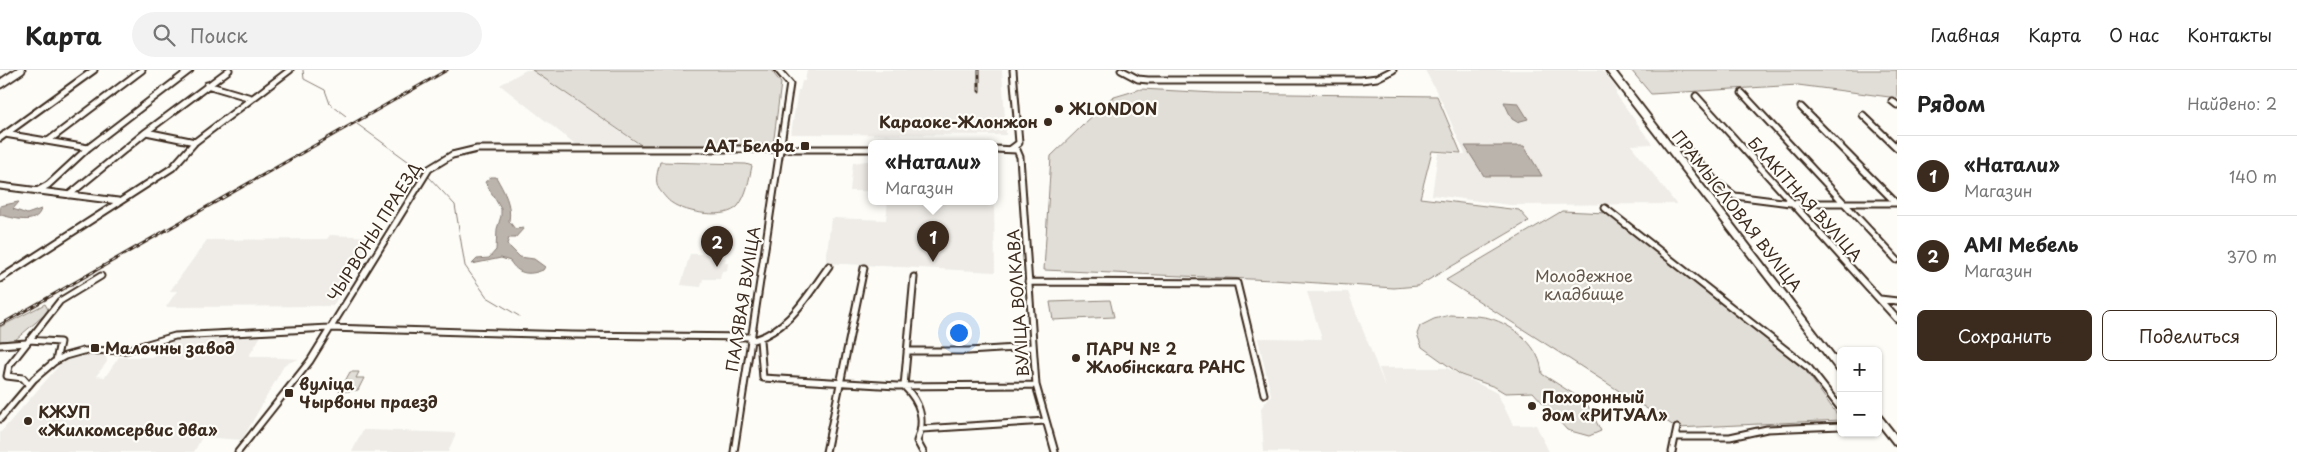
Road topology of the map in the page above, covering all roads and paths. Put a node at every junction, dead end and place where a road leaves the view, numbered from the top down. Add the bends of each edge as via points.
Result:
1 (21, 70) edge
2 (94, 70) edge
3 (142, 70) edge
4 (190, 70) edge
5 (229, 70) edge
6 (290, 70) edge
7 (778, 70) edge
8 (1013, 70) edge
9 (1121, 70) edge
10 (1393, 70) edge
11 (1610, 70) edge
12 (0, 84) edge
13 (207, 85) junction
14 (1742, 93) dead end
15 (1696, 96) dead end
16 (251, 98) junction
17 (1892, 101) dead end
18 (1897, 105) edge
19 (1801, 107) dead end
20 (1862, 115) dead end
21 (146, 132) junction
22 (5, 134) junction
23 (0, 138) edge
24 (48, 141) junction
25 (195, 142) junction
26 (88, 148) junction
27 (1670, 148) junction
28 (1897, 148) edge
29 (780, 149) junction
30 (868, 149) edge
31 (998, 149) edge
32 (1010, 149) junction
33 (0, 186) edge
34 (37, 191) junction
35 (69, 195) junction
36 (102, 200) junction
37 (118, 201) junction
38 (1790, 202) junction
39 (1844, 203) junction
40 (1896, 203) edge
41 (1605, 208) dead end
42 (105, 210) junction
43 (1897, 260) edge
44 (828, 266) dead end
45 (864, 268) dead end
46 (101, 276) dead end
47 (914, 277) dead end
48 (0, 279) edge
49 (1028, 282) junction
50 (1880, 299) junction
51 (1897, 301) edge
52 (1897, 319) edge
53 (329, 328) junction
54 (751, 339) junction
55 (760, 340) junction
56 (28, 342) junction
57 (1, 344) edge
58 (1032, 347) junction
59 (907, 351) junction
60 (56, 361) junction
61 (1837, 365) edge
62 (840, 383) junction
63 (29, 385) junction
64 (1036, 385) junction
65 (904, 386) junction
66 (1264, 394) dead end
67 (1837, 404) edge
68 (0, 419) edge
69 (1046, 421) junction
70 (1882, 423) edge
71 (1837, 426) edge
72 (1677, 428) dead end
73 (922, 429) junction
74 (1675, 437) junction
75 (1897, 442) edge
76 (238, 452) edge
77 (734, 452) edge
78 (826, 452) edge
79 (922, 452) edge
80 (1055, 452) edge
81 (1672, 452) edge

1 - 12 main road
2 - 22 street
3 - 24 street
4 - 26 street
5 - 13 street
6 - 16 street
7 - 29 street via 790,84
8 - 32 street via 1019,143
9 - 10 street via 1144,80 1361,80 1377,78
11 - 27 main road, ПРАМЫСЛОВАЯ ВУЛІЦА
13 - 16 street
13 - 21 street
14 - 39 street
15 - 38 street, БЛАКІТНАЯ ВУЛІЦА
16 - 25 street
17 - 18 street
19 - 40 street
20 - 28 street
21 - 25 street
21 - 35 street
22 - 23 street
22 - 24 street
24 - 26 street
25 - 37 street via 172,168
26 - 34 street via 48,185
27 - 38 street via 1688,150 1715,181 1735,196
27 - 61 main road, ПРАМЫСЛОВАЯ ВУЛІЦА
29 - 30 street, ЧЫРВОНЫ ПРАЕЗД
29 - 53 street, ЧЫРВОНЫ ПРАЕЗД via 477,149 455,152 428,168
29 - 54 street, ПАЛЯВАЯ ВУЛІЦА
31 - 32 street
32 - 49 street, ВУЛІЦА ВОЛКАВА via 1016,150 1020,157
33 - 34 street
34 - 35 street
35 - 36 street
36 - 37 street
36 - 42 street
37 - 42 street
38 - 39 street
38 - 50 street, БЛАКІТНАЯ ВУЛІЦА
39 - 40 street
39 - 43 street
41 - 67 street via 1809,368
42 - 48 street
44 - 55 street via 775,333
45 - 62 street
46 - 56 street via 60,301
47 - 59 street
49 - 58 street, ВУЛІЦА ВОЛКАВА
49 - 66 street via 1237,284
50 - 51 street
50 - 52 street, БЛАКІТНАЯ ВУЛІЦА
53 - 54 street
53 - 60 street via 175,336 128,350 79,352
53 - 76 street, ЧЫРВОНЫ ПРАЕЗД via 292,385
54 - 55 street
54 - 77 street, ПАЛЯВАЯ ВУЛІЦА
55 - 62 street via 762,378
56 - 57 street
56 - 60 street via 60,342
56 - 63 street via 9,366 7,376 24,378
58 - 59 street
58 - 64 street, ВУЛІЦА ВОЛКАВА
59 - 65 street
60 - 63 street
62 - 65 street
62 - 78 street
63 - 68 street
64 - 65 street
64 - 69 street, ВУЛІЦА ВОЛКАВА
65 - 73 street via 917,399
69 - 73 street
69 - 80 street, ВУЛІЦА ВОЛКАВА
70 - 75 main road
71 - 74 street via 1767,429 1730,437
72 - 74 street
73 - 79 street via 917,441
74 - 81 street

